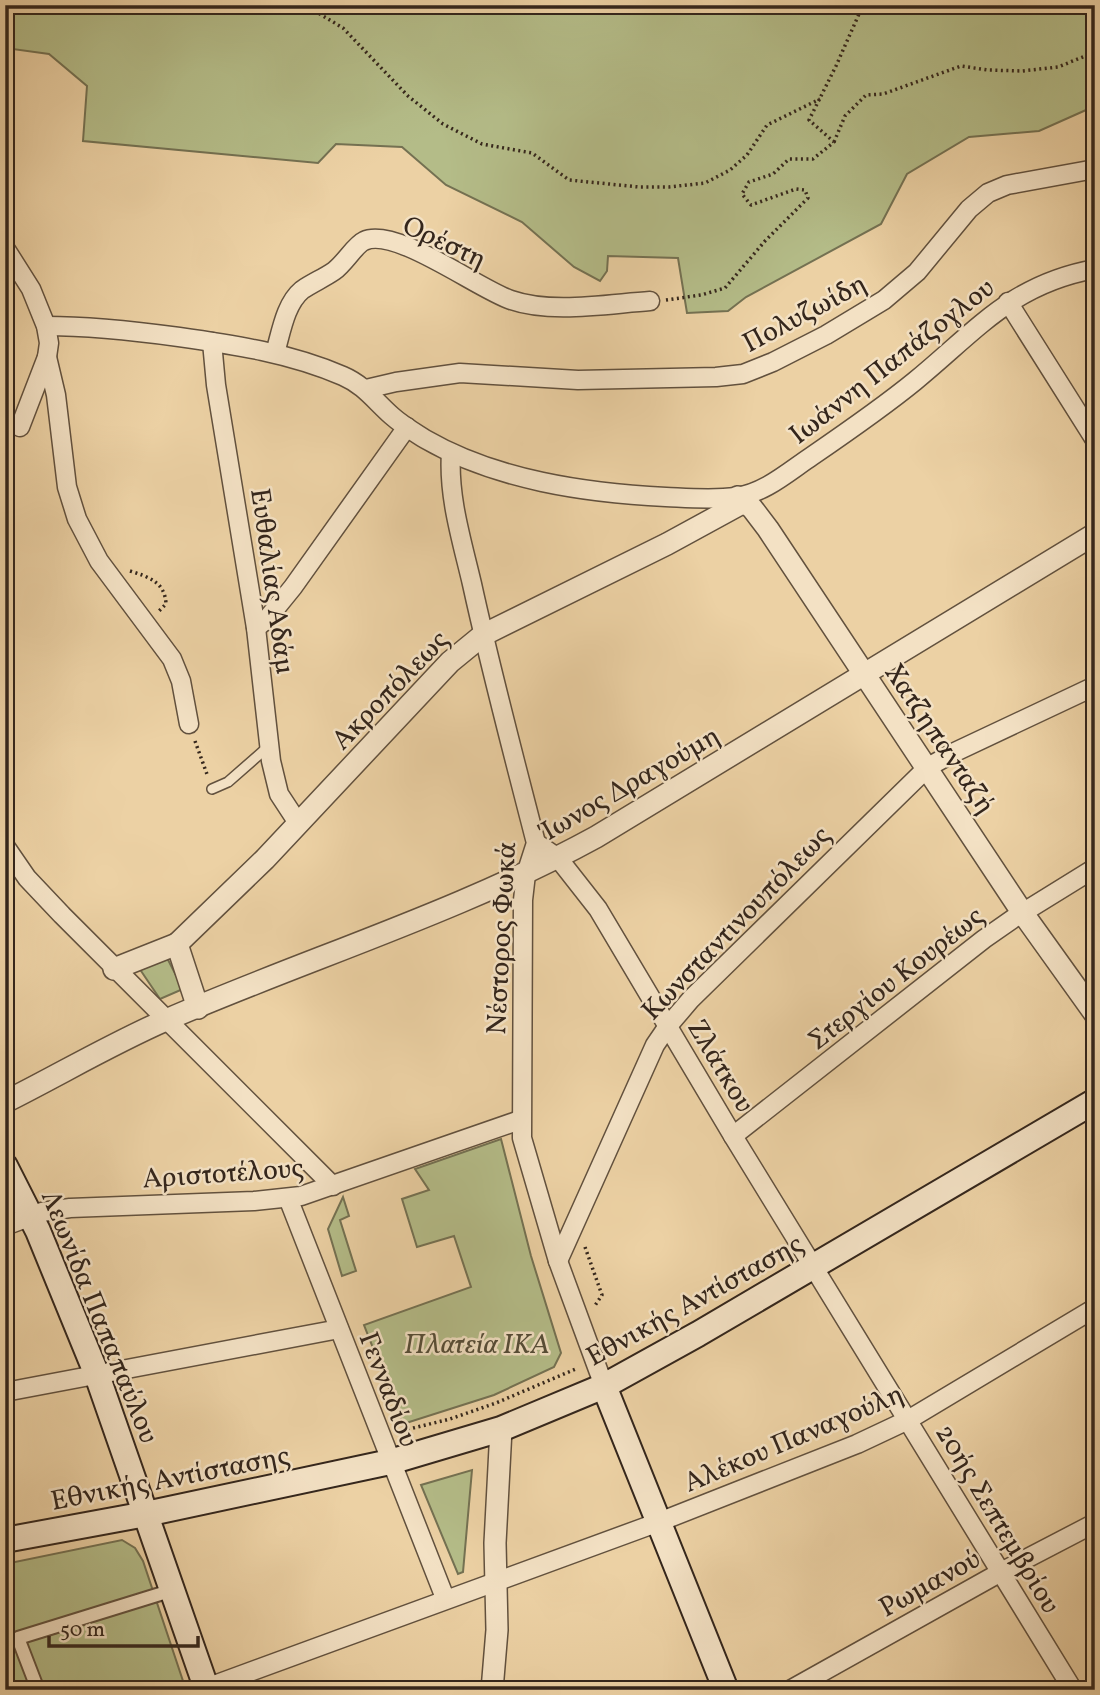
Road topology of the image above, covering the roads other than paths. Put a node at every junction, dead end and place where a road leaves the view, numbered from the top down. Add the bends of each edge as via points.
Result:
1 (1095, 169) edge
2 (5, 248) edge
3 (1095, 269) edge
4 (650, 301) road end
5 (1008, 302) junction
6 (46, 326) junction
7 (212, 342) junction
8 (275, 353) junction
9 (47, 357) junction
10 (366, 389) junction
11 (20, 427) dead end
12 (407, 427) junction
13 (1095, 440) edge
14 (451, 453) junction
15 (741, 499) junction
16 (1095, 534) edge
17 (256, 628) junction
18 (483, 635) junction
19 (866, 674) junction
20 (1095, 687) edge
21 (189, 724) road end
22 (269, 746) junction
23 (928, 767) junction
24 (212, 789) road end
25 (298, 823) junction
26 (536, 843) junction
27 (5, 846) edge
28 (558, 858) junction
29 (1095, 868) edge
30 (526, 874) junction
31 (1022, 912) junction
32 (177, 944) junction
33 (114, 969) junction
34 (198, 1008) junction
35 (1095, 1014) edge
36 (166, 1020) junction
37 (668, 1026) junction
38 (1095, 1101) edge
39 (5, 1102) edge
40 (520, 1119) junction
41 (733, 1136) junction
42 (5, 1166) edge
43 (333, 1186) junction
44 (288, 1198) junction
45 (31, 1216) junction
46 (5, 1226) edge
47 (558, 1261) junction
48 (815, 1266) junction
49 (1095, 1308) edge
50 (339, 1329) junction
51 (97, 1375) junction
52 (604, 1386) junction
53 (5, 1392) edge
54 (908, 1420) junction
55 (502, 1429) junction
56 (390, 1462) junction
57 (146, 1514) junction
58 (659, 1522) junction
59 (1095, 1523) edge
60 (5, 1540) edge
61 (1001, 1572) junction
62 (496, 1580) junction
63 (173, 1590) junction
64 (444, 1598) junction
65 (12, 1640) edge
66 (204, 1689) edge
67 (38, 1690) edge
68 (492, 1690) edge
69 (726, 1690) edge
70 (790, 1690) edge
71 (1073, 1690) edge

1 - 10 street, Πολυζωίδη via 1007,185 988,193 917,272 884,300 847,324 743,374 578,380 460,373
2 - 6 street
3 - 5 street, Ιωάννη Παπάζογλου via 1055,278
4 - 8 street, Ορέστη via 529,305 485,289 407,246 370,239 336,270 295,297
5 - 13 street
5 - 15 street, Ιωάννη Παπάζογλου via 888,403
6 - 7 street, Ιωάννη Παπάζογλου via 130,330
6 - 9 street
7 - 8 street, Ιωάννη Παπάζογλου
7 - 17 street, Ευθαλίας Αδάμ
8 - 10 street, Ιωάννη Παπάζογλου via 328,369
9 - 11 street
9 - 21 street via 66,487 77,519 99,561 172,659
10 - 12 street, Ιωάννη Παπάζογλου
12 - 14 street, Ιωάννη Παπάζογλου
12 - 17 street via 293,587
14 - 15 street, Ιωάννη Παπάζογλου via 505,471 594,491
14 - 18 street, Νέστορος Φωκά via 454,505
15 - 18 street, Ακροπόλεως via 667,544
15 - 19 street, Χατζηπανταζή via 762,520
16 - 19 street, Ίωνος Δραγούμη
17 - 22 street, Ευθαλίας Αδάμ
18 - 25 street, Ακροπόλεως via 450,662
18 - 26 street, Νέστορος Φωκά
19 - 23 street, Χατζηπανταζή
19 - 28 street, Ίωνος Δραγούμη
20 - 23 street, Κωνσταντινουπόλεως
22 - 24 lane via 228,782
22 - 25 street, Ευθαλίας Αδάμ via 279,794
23 - 31 street, Χατζηπανταζή
23 - 37 street, Κωνσταντινουπόλεως
25 - 32 street, Ακροπόλεως
26 - 28 street, Ζλάτκου
26 - 30 street, Νέστορος Φωκά
27 - 33 street via 33,886
28 - 30 street, Ίωνος Δραγούμη
28 - 37 street, Ζλάτκου via 598,909
29 - 31 street, Στεργίου Κουρέως
30 - 34 street, Ίωνος Δραγούμη
30 - 40 street, Νέστορος Φωκά
31 - 35 street, Χατζηπανταζή
31 - 41 street, Στεργίου Κουρέως
32 - 33 street
32 - 34 street
33 - 36 street
34 - 36 street, Ίωνος Δραγούμη
36 - 39 street, Ίωνος Δραγούμη
36 - 43 street
37 - 41 street, Ζλάτκου
37 - 47 street, Κωνσταντινουπόλεως via 644,1068
38 - 48 main road, Εθνικής Αντίστασης
40 - 43 street, Αριστοτέλους
40 - 47 street, Νέστορος Φωκά via 525,1154
41 - 48 street, Ζλάτκου
42 - 45 main road, Λεωνίδα Παπαπαύλου
43 - 44 street, Αριστοτέλους
44 - 45 street, Αριστοτέλους via 70,1208
44 - 50 street, Γενναδίου
45 - 46 street, Αριστοτέλους
45 - 51 main road, Λεωνίδα Παπαπαύλου
47 - 52 street
48 - 52 main road, Εθνικής Αντίστασης
48 - 54 street, 20ής Σεπτεμβρίου
49 - 54 street, Αλέκου Παναγούλη
50 - 51 street
50 - 56 street, Γενναδίου
51 - 53 street
51 - 57 main road, Λεωνίδα Παπαπαύλου
52 - 55 main road, Εθνικής Αντίστασης
52 - 58 main road
54 - 58 street, Αλέκου Παναγούλη
54 - 61 street, 20ής Σεπτεμβρίου
55 - 56 main road, Εθνικής Αντίστασης
55 - 62 street
56 - 57 main road, Εθνικής Αντίστασης
56 - 64 street, Γενναδίου
57 - 60 main road, Εθνικής Αντίστασης
57 - 63 main road, Λεωνίδα Παπαπαύλου
58 - 62 street, Αλέκου Παναγούλη
58 - 69 main road
59 - 61 street, Ρωμανού
61 - 70 street, Ρωμανού
61 - 71 street, 20ής Σεπτεμβρίου
62 - 64 street, Αλέκου Παναγούλη
62 - 68 street
63 - 65 street
63 - 66 main road, Λεωνίδα Παπαπαύλου
64 - 66 street, Αλέκου Παναγούλη
65 - 67 street

